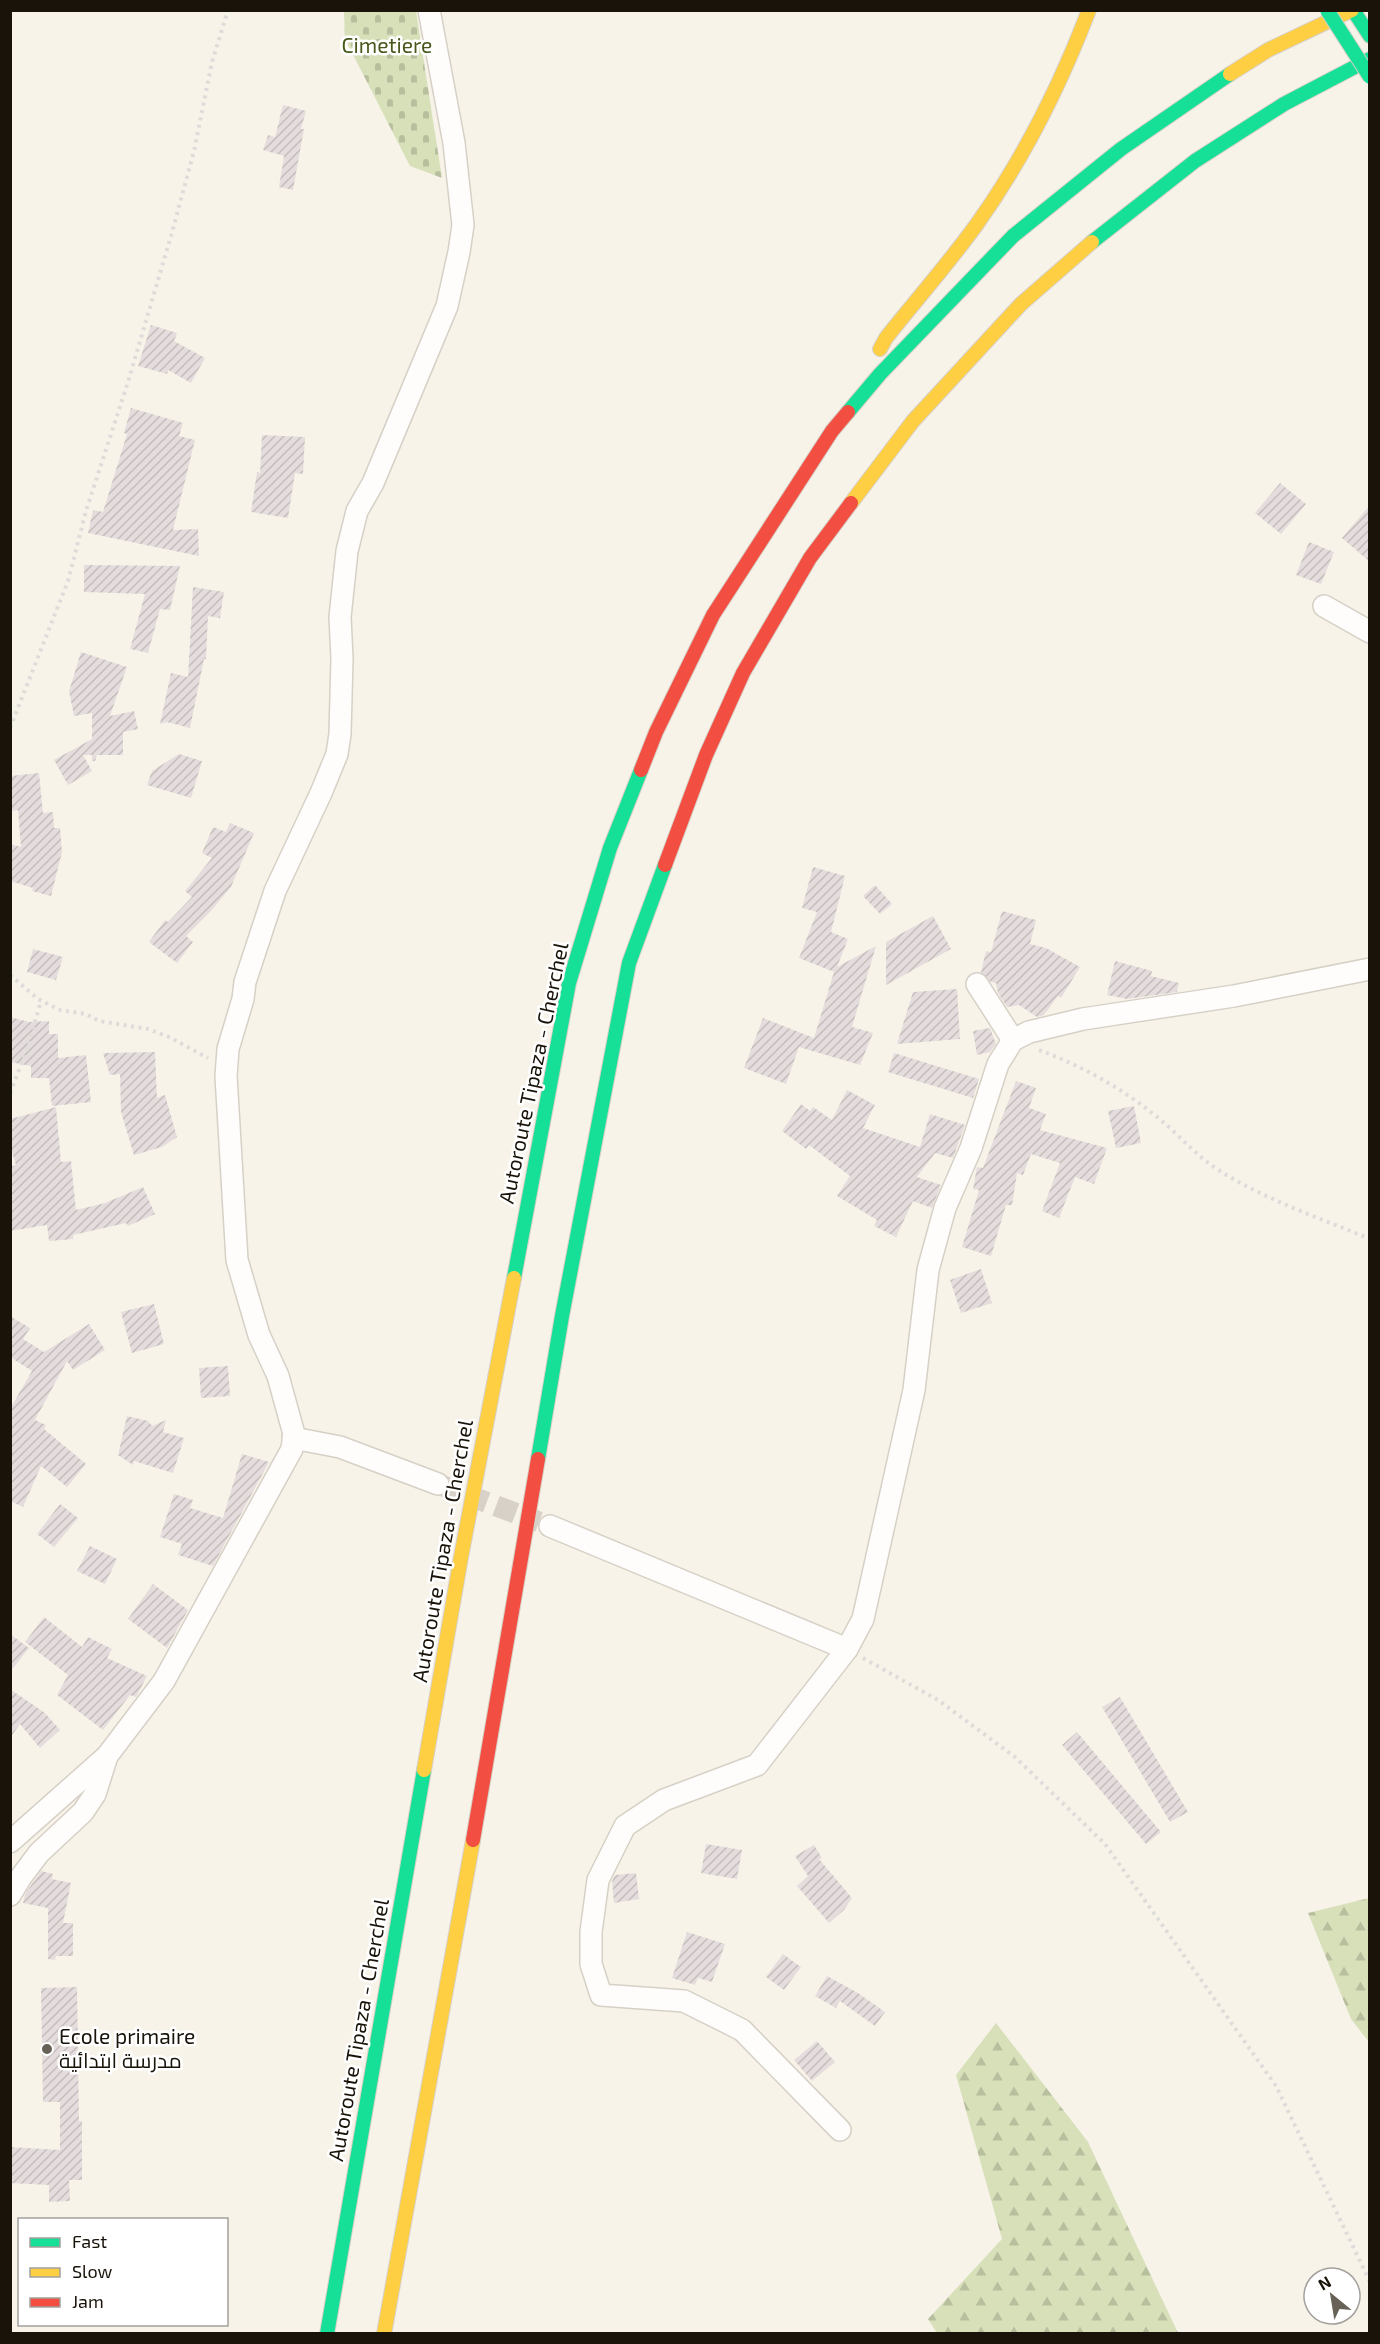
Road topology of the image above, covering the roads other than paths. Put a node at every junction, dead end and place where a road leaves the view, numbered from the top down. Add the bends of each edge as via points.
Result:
1 (429, 10) edge
2 (1089, 10) edge
3 (1327, 10) edge
4 (1352, 10) edge
5 (1370, 36) edge
6 (1370, 59) edge
7 (1370, 76) edge
8 (832, 431) junction
9 (1324, 606) dead end
10 (1370, 632) edge
11 (1370, 969) edge
12 (977, 984) dead end
13 (1013, 1040) junction
14 (293, 1438) junction
15 (438, 1484) tunnel mouth
16 (550, 1526) tunnel mouth
17 (847, 1649) junction
18 (107, 1756) junction
19 (10, 1842) edge
20 (10, 1895) edge
21 (840, 2130) dead end
22 (327, 2334) edge
23 (384, 2334) edge

1 - 14 street via 454,143 463,225 459,252 447,306 373,483 357,512 347,551 340,617 337,754 275,891 228,1049 237,1260 259,1335 278,1376
2 - 8 highway via 1041,122 1008,177 976,226 886,338
3 - 7 highway, bridge
4 - 5 highway
4 - 8 highway, Autoroute Tipaza - Cherchel via 1268,50 1205,90 1121,149 1013,236 880,374
6 - 23 highway via 1284,104 1196,161 1078,253 1021,304 913,421 810,558 742,673 706,755 629,963 562,1316
8 - 22 highway, Autoroute Tipaza - Cherchel via 713,615 657,732 610,848 569,983 461,1557
9 - 10 street
11 - 13 street via 1234,996 1083,1019 1029,1032
12 - 13 street
13 - 17 street via 998,1064 971,1148 945,1208 931,1260 914,1390 863,1619
14 - 15 street via 340,1447
14 - 18 street via 292,1449 164,1681
16 - 17 street
17 - 21 street via 757,1766 664,1800 626,1826 597,1880 591,1932 591,1964 601,1995 684,2001 742,2030
18 - 19 street
18 - 20 street via 95,1794 83,1812 39,1853

